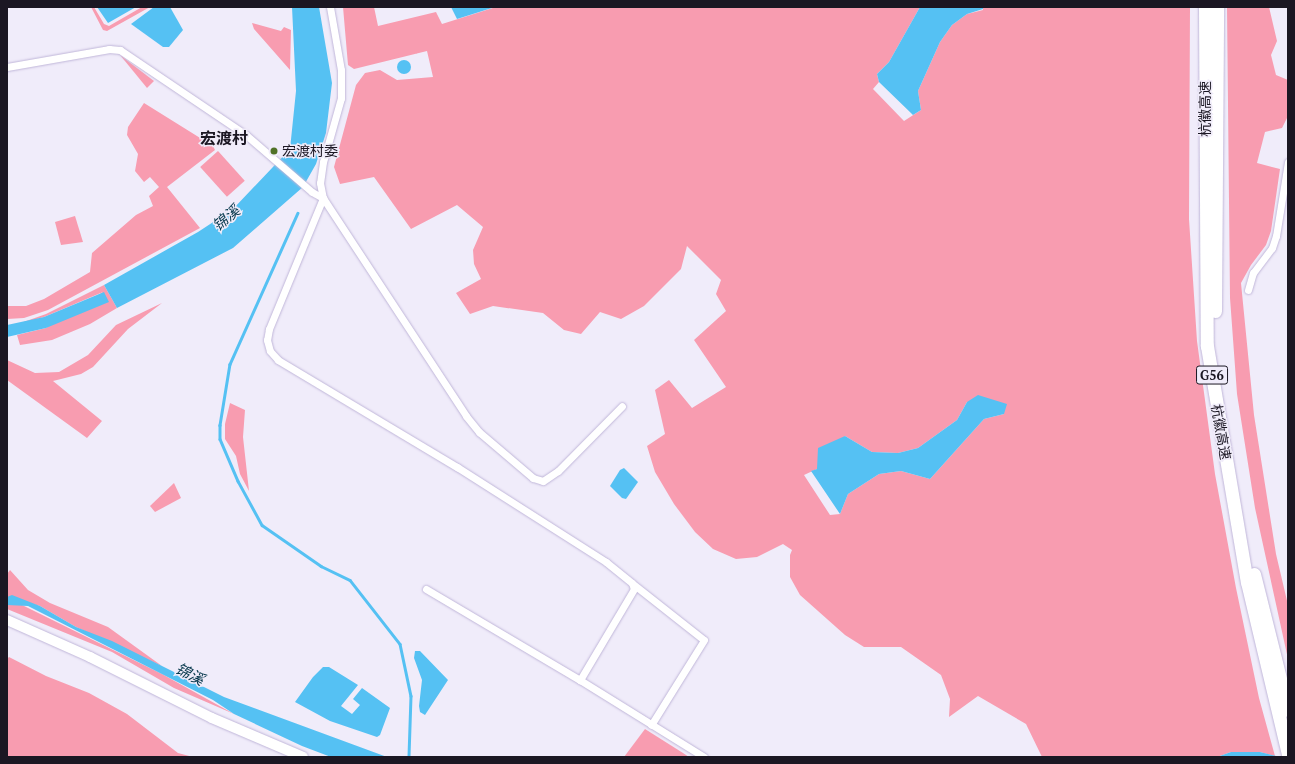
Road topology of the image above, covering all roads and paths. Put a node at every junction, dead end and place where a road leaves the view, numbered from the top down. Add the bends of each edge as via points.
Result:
1 (330, 7) edge
2 (1205, 7) edge
3 (1217, 7) edge
4 (7, 67) edge
5 (1288, 162) edge
6 (323, 198) junction
7 (1248, 290) dead end
8 (622, 406) dead end
9 (632, 584) junction
10 (426, 589) dead end
11 (7, 620) edge
12 (580, 680) junction
13 (1288, 710) edge
14 (651, 725) junction
15 (1288, 754) edge
16 (303, 757) edge
17 (704, 757) edge

1 - 6 street via 342,83 341,98 323,162 320,183
2 - 15 highway, 杭徽高速 / G56 via 1207,346 1247,582
3 - 13 highway, 杭徽高速 / G56 via 1215,347 1255,579
4 - 6 street via 109,49 120,50 246,135 312,192
5 - 7 street via 1276,236 1272,248 1253,273
6 - 8 street via 466,416 479,432 534,478 543,481 558,471
6 - 9 street via 269,329 267,340 270,351 278,360 457,467 586,550
9 - 12 street via 634,589
9 - 14 street via 704,640
10 - 12 street
11 - 16 street via 90,657 212,718
12 - 14 street
14 - 17 street

